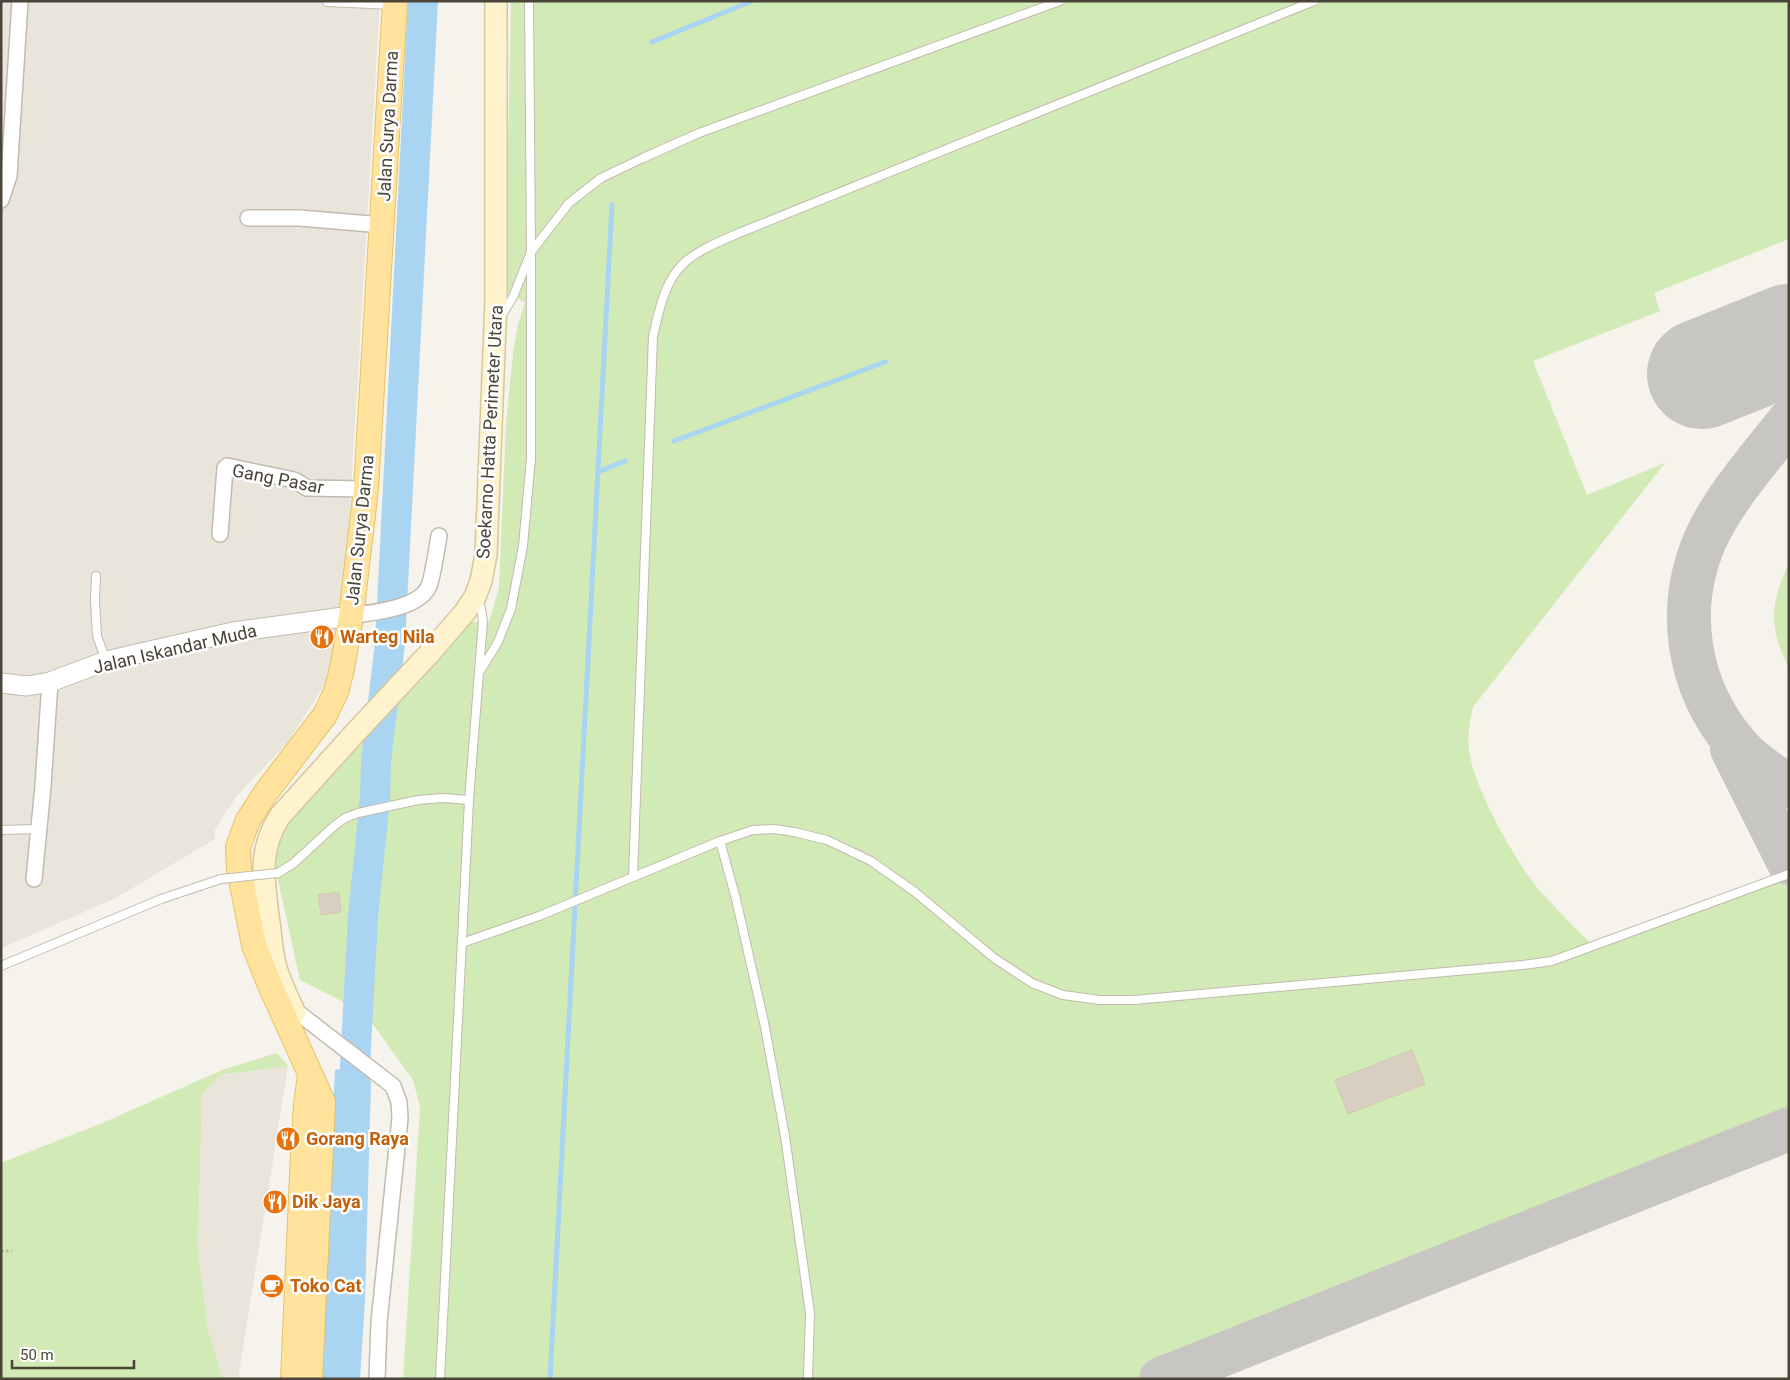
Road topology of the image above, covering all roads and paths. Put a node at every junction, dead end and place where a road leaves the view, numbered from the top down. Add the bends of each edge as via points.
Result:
1 (20, 1) edge
2 (496, 1) edge
3 (529, 1) edge
4 (1060, 1) edge
5 (1314, 1) edge
6 (327, 2) edge
7 (395, 3) edge
8 (1, 200) edge
9 (248, 218) dead end
10 (382, 225) junction
11 (531, 252) junction
12 (496, 326) junction
13 (366, 489) junction
14 (220, 534) dead end
15 (439, 536) dead end
16 (96, 576) dead end
17 (475, 597) junction
18 (352, 616) junction
19 (106, 661) junction
20 (479, 673) junction
21 (50, 682) junction
22 (1, 683) edge
23 (470, 800) junction
24 (38, 829) junction
25 (1, 830) edge
26 (720, 841) junction
27 (1789, 874) edge
28 (633, 877) junction
29 (34, 879) dead end
30 (462, 943) junction
31 (1, 966) edge
32 (292, 1008) junction
33 (310, 1076) junction
34 (1, 1251) edge
35 (12, 1251) dead end
36 (292, 1379) edge
37 (310, 1379) edge
38 (377, 1379) edge
39 (440, 1379) edge
40 (808, 1379) edge

1 - 8 street via 9,176
2 - 12 main road, Soekarno Hatta Perimeter Utara
3 - 11 lane
4 - 11 lane via 699,133 643,158 601,178 569,203
5 - 28 lane via 739,233 702,250 684,263 671,280 660,305 653,336
6 - 7 lane
7 - 10 main road, Jalan Surya Darma
9 - 10 street via 300,218
10 - 13 main road, Jalan Surya Darma
11 - 12 lane via 513,297
11 - 20 lane via 532,458 523,546 511,609 498,642
12 - 17 main road, Soekarno Hatta Perimeter Utara via 486,555
13 - 14 street, Gang Pasar via 307,488 294,480 227,466
13 - 18 main road, Jalan Surya Darma
15 - 18 street via 429,586 421,598 402,606
16 - 19 lane via 97,636
17 - 20 lane via 483,621
17 - 32 main road, Soekarno Hatta Perimeter Utara via 426,657 271,829 263,874 276,967
18 - 19 street, Jalan Iskandar Muda via 233,632
18 - 33 main road, Jalan Surya Darma via 336,692 325,715 267,791 248,820 238,847 239,869 254,945
19 - 21 street, Jalan Iskandar Muda
20 - 23 lane
21 - 22 street, Jalan Iskandar Muda via 27,686
21 - 24 street
23 - 30 lane
23 - 31 lane, bridge via 418,800 358,812 334,826 278,873 222,879 160,900
24 - 25 lane
24 - 29 street
26 - 27 lane via 753,830 774,829 827,840 871,861 915,892 994,958 1032,983 1063,994 1100,1000 1552,961
26 - 28 lane
26 - 40 lane via 764,1022 785,1136 810,1313
28 - 30 lane
30 - 39 lane
32 - 33 main road, Soekarno Hatta Perimeter Utara via 310,1047
32 - 38 street via 393,1086 399,1102
33 - 36 main road
33 - 37 main road, Jalan Surya Darma via 323,1102
34 - 35 path

